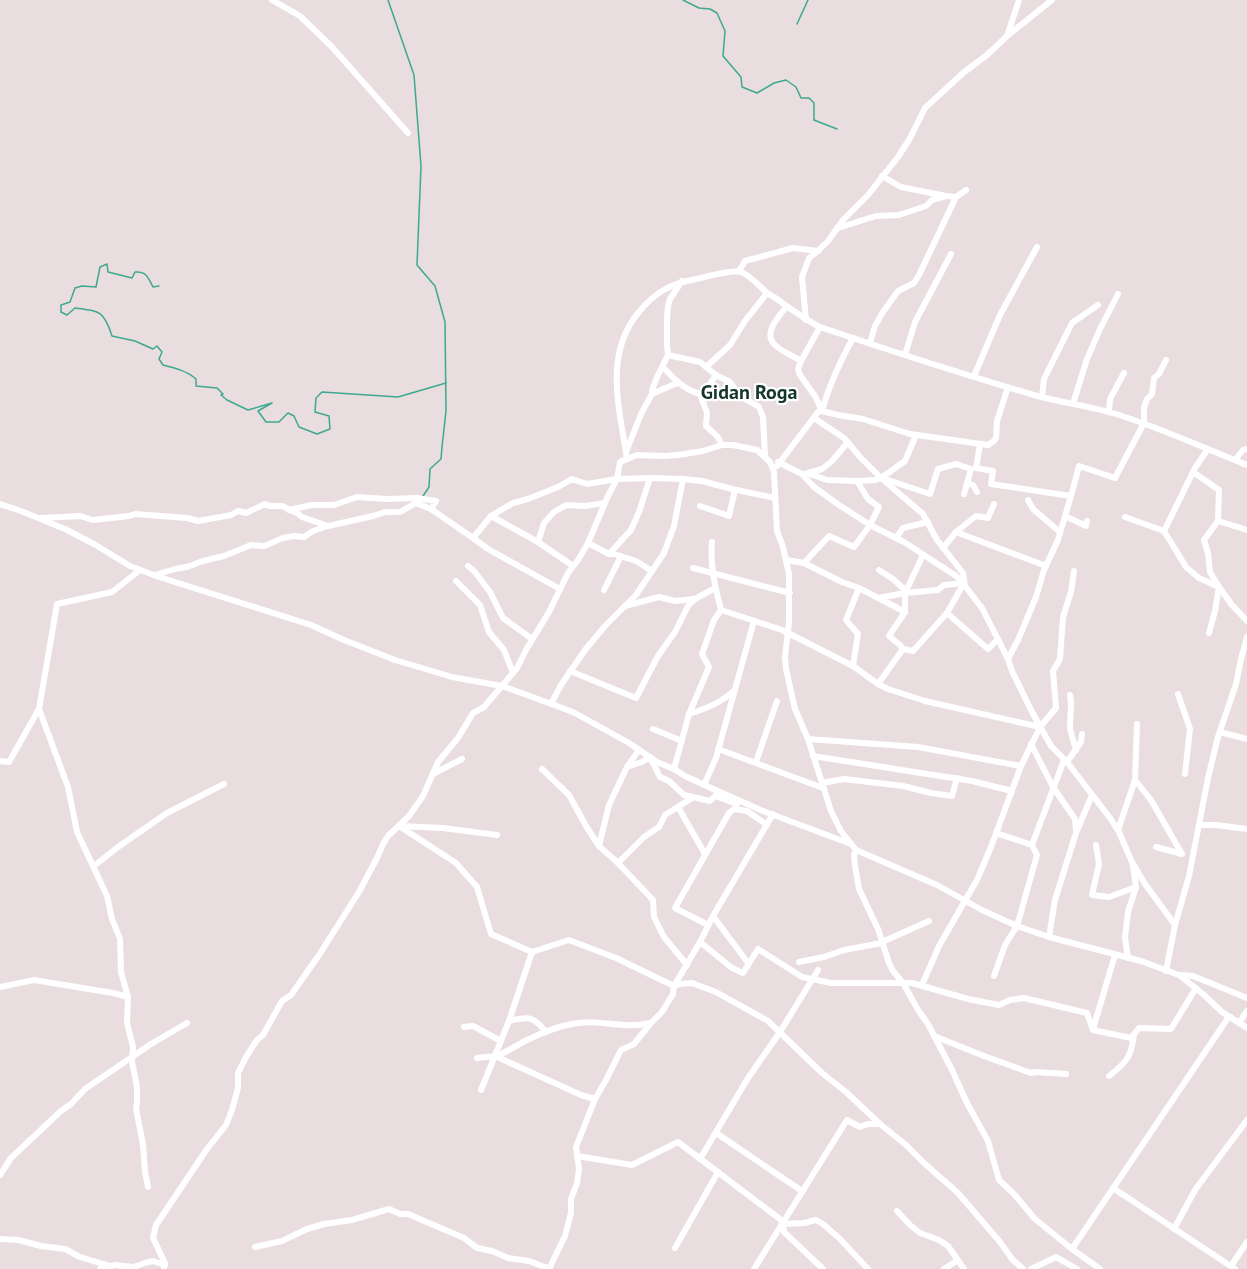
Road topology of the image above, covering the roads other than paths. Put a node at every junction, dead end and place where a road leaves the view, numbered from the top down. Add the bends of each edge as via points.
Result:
1 (272, 0) edge
2 (1019, 0) edge
3 (1052, 0) edge
4 (1007, 36) junction
5 (408, 133) dead end
6 (882, 176) junction
7 (966, 190) dead end
8 (945, 196) junction
9 (956, 197) junction
10 (835, 230) junction
11 (1037, 247) dead end
12 (818, 251) junction
13 (951, 254) dead end
14 (739, 272) junction
15 (682, 281) junction
16 (767, 292) junction
17 (1118, 294) dead end
18 (1098, 305) dead end
19 (787, 306) junction
20 (806, 320) junction
21 (820, 327) junction
22 (853, 338) junction
23 (870, 343) junction
24 (905, 354) junction
25 (668, 355) junction
26 (1166, 360) dead end
27 (801, 361) junction
28 (663, 367) junction
29 (706, 367) junction
30 (1124, 373) dead end
31 (716, 375) junction
32 (974, 376) junction
33 (677, 383) junction
34 (1008, 387) junction
35 (652, 394) junction
36 (700, 394) junction
37 (1042, 397) junction
38 (1073, 404) junction
39 (822, 411) junction
40 (1109, 412) junction
41 (814, 418) junction
42 (1144, 423) junction
43 (916, 435) junction
44 (848, 442) junction
45 (722, 445) junction
46 (980, 445) junction
47 (1208, 449) junction
48 (1247, 449) edge
49 (626, 456) junction
50 (765, 458) junction
51 (1235, 460) junction
52 (778, 462) junction
53 (1247, 465) edge
54 (973, 468) junction
55 (774, 472) junction
56 (1193, 472) junction
57 (802, 474) junction
58 (650, 478) junction
59 (881, 478) junction
60 (617, 479) junction
61 (683, 479) junction
62 (839, 481) junction
63 (857, 481) junction
64 (967, 483) junction
65 (861, 489) junction
66 (735, 490) junction
67 (977, 492) dead end
68 (964, 494) dead end
69 (1071, 496) junction
70 (775, 498) junction
71 (1028, 500) dead end
72 (605, 502) junction
73 (0, 504) edge
74 (994, 504) dead end
75 (700, 506) dead end
76 (431, 509) junction
77 (289, 510) junction
78 (491, 516) junction
79 (1065, 516) junction
80 (1125, 517) dead end
81 (37, 518) junction
82 (1087, 521) dead end
83 (1218, 521) junction
84 (928, 522) junction
85 (870, 525) junction
86 (328, 526) junction
87 (1247, 530) edge
88 (1164, 531) junction
89 (956, 532) junction
90 (1060, 532) junction
91 (473, 538) junction
92 (896, 538) junction
93 (538, 542) junction
94 (712, 542) dead end
95 (588, 543) junction
96 (943, 548) junction
97 (609, 554) junction
98 (923, 555) junction
99 (621, 556) junction
100 (786, 560) junction
101 (804, 563) junction
102 (468, 566) dead end
103 (573, 566) junction
104 (1046, 566) junction
105 (693, 568) dead end
106 (140, 570) junction
107 (879, 570) dead end
108 (652, 571) junction
109 (1074, 571) dead end
110 (712, 573) junction
111 (154, 576) junction
112 (456, 581) dead end
113 (964, 583) junction
114 (1219, 587) junction
115 (715, 588) junction
116 (859, 588) junction
117 (560, 589) junction
118 (604, 590) dead end
119 (905, 592) junction
120 (790, 593) junction
121 (878, 598) junction
122 (695, 599) junction
123 (624, 606) junction
124 (721, 610) junction
125 (905, 612) junction
126 (947, 613) junction
127 (754, 621) junction
128 (1247, 621) edge
129 (1209, 633) dead end
130 (788, 634) junction
131 (1247, 637) edge
132 (532, 639) junction
133 (998, 639) junction
134 (903, 650) junction
135 (1008, 659) junction
136 (853, 666) junction
137 (570, 671) junction
138 (513, 673) junction
139 (878, 684) junction
140 (502, 686) junction
141 (736, 689) junction
142 (1178, 694) dead end
143 (1070, 695) dead end
144 (777, 701) dead end
145 (551, 704) junction
146 (39, 709) junction
147 (689, 714) junction
148 (1137, 724) dead end
149 (1040, 727) junction
150 (653, 729) dead end
151 (1220, 732) junction
152 (1082, 734) dead end
153 (808, 739) junction
154 (1247, 739) edge
155 (682, 741) junction
156 (1031, 744) junction
157 (718, 749) junction
158 (639, 750) junction
159 (1076, 750) junction
160 (813, 756) junction
161 (650, 757) junction
162 (462, 759) dead end
163 (0, 761) edge
164 (1066, 761) junction
165 (756, 762) junction
166 (627, 766) junction
167 (1021, 766) junction
168 (543, 769) dead end
169 (674, 769) junction
170 (1185, 774) dead end
171 (432, 775) junction
172 (957, 778) junction
173 (1136, 780) junction
174 (224, 784) dead end
175 (704, 785) junction
176 (823, 786) junction
177 (1053, 787) junction
178 (1012, 791) junction
179 (1092, 795) junction
180 (692, 798) junction
181 (678, 807) junction
182 (747, 811) junction
183 (773, 814) junction
184 (399, 825) junction
185 (766, 825) junction
186 (1198, 825) junction
187 (1247, 829) edge
188 (1118, 830) junction
189 (996, 833) junction
190 (1076, 833) junction
191 (497, 835) dead end
192 (1032, 845) junction
193 (1096, 845) dead end
194 (599, 846) junction
195 (854, 847) junction
196 (1156, 847) dead end
197 (705, 854) junction
198 (1132, 862) junction
199 (618, 863) junction
200 (94, 866) junction
201 (1136, 887) junction
202 (966, 901) junction
203 (713, 916) junction
204 (929, 921) dead end
205 (708, 925) junction
206 (1175, 925) junction
207 (1017, 926) junction
208 (1049, 937) junction
209 (700, 942) junction
210 (882, 942) junction
211 (532, 952) junction
212 (1115, 955) junction
213 (1128, 958) junction
214 (800, 962) dead end
215 (748, 963) junction
216 (687, 965) junction
217 (818, 970) dead end
218 (1166, 971) junction
219 (1179, 975) junction
220 (994, 976) dead end
221 (903, 983) junction
222 (922, 985) junction
223 (674, 986) junction
224 (0, 987) edge
225 (1196, 988) junction
226 (128, 997) junction
227 (1247, 998) edge
228 (1247, 1011) edge
229 (1230, 1017) junction
230 (509, 1021) junction
231 (187, 1023) dead end
232 (651, 1023) junction
233 (1239, 1023) junction
234 (464, 1027) dead end
235 (1247, 1028) edge
236 (1093, 1030) junction
237 (546, 1032) junction
238 (780, 1032) junction
239 (1134, 1034) junction
240 (934, 1036) junction
241 (501, 1041) junction
242 (495, 1056) junction
243 (132, 1057) junction
244 (477, 1058) dead end
245 (1066, 1074) dead end
246 (1109, 1076) dead end
247 (481, 1090) dead end
248 (595, 1099) junction
249 (1247, 1120) edge
250 (880, 1124) junction
251 (716, 1133) junction
252 (577, 1156) junction
253 (700, 1158) junction
254 (718, 1172) junction
255 (0, 1175) edge
256 (148, 1187) dead end
257 (1113, 1188) junction
258 (802, 1191) junction
259 (897, 1211) dead end
260 (783, 1224) junction
261 (1174, 1229) junction
262 (0, 1239) edge
263 (1247, 1242) edge
264 (255, 1247) dead end
265 (675, 1248) dead end
266 (1072, 1249) junction
267 (958, 1260) junction
268 (110, 1266) junction
269 (165, 1267) edge
270 (1233, 1268) edge
271 (100, 1269) edge
272 (550, 1269) edge
273 (754, 1269) edge
274 (823, 1269) edge
275 (868, 1269) edge
276 (944, 1269) edge
277 (964, 1269) edge
278 (1023, 1269) edge
279 (1031, 1269) edge
280 (1077, 1269) edge
281 (1100, 1269) edge

1 - 5 street via 300,16 332,47
2 - 4 street
3 - 4 street
4 - 6 street via 925,108 904,148
6 - 8 street via 901,187
6 - 10 street
7 - 9 street
8 - 9 street
8 - 10 street via 899,215 876,216
9 - 23 street via 919,275 914,283 898,291 875,326
10 - 12 street
11 - 32 street via 1000,315
12 - 14 street via 793,249 761,256 745,261
12 - 20 street via 808,258 802,277
13 - 24 street via 915,322
14 - 15 street
14 - 16 street
15 - 25 street via 668,306
15 - 49 street via 661,290 644,306 630,323 621,344 616,378
16 - 19 street
16 - 29 street via 730,345
17 - 38 street via 1087,358
18 - 37 street via 1072,323 1044,379
19 - 20 street
19 - 27 street via 772,326 771,338 775,345
20 - 21 street
21 - 22 street
21 - 27 street
22 - 23 street
22 - 39 street via 827,391
23 - 24 street
24 - 32 street
25 - 28 street
25 - 29 street via 698,361
26 - 42 street via 1154,378 1152,394 1144,408
27 - 39 street via 798,371
28 - 33 street
28 - 35 street
29 - 31 street
30 - 40 street via 1110,399
31 - 36 street
31 - 50 street via 730,382 741,398 761,410
32 - 34 street
33 - 35 street
33 - 36 street
34 - 37 street
34 - 46 street via 996,438 988,445
35 - 49 street
36 - 45 street via 707,413 706,426
37 - 38 street
38 - 40 street
39 - 41 street
39 - 43 street
40 - 42 street
41 - 44 street
41 - 52 street
42 - 47 street
42 - 69 street via 1115,478 1078,466
43 - 46 street
43 - 59 street via 905,461
44 - 57 street via 822,469
44 - 59 street
45 - 49 street via 691,454
45 - 50 street via 749,447
46 - 54 street
47 - 51 street
47 - 56 street
48 - 51 street
49 - 60 street
50 - 55 street
51 - 53 street
52 - 55 street
52 - 57 street
54 - 59 street via 956,464 938,469 930,494
54 - 64 street
54 - 69 street via 993,471 991,483
55 - 70 street
56 - 83 street via 1220,490
56 - 88 street
57 - 62 street
57 - 85 street via 838,505
58 - 60 street
58 - 61 street
58 - 97 street via 631,530
59 - 63 street
59 - 84 street
60 - 72 street
60 - 78 street via 587,484 572,479
61 - 66 street
61 - 108 street via 669,541
62 - 63 street
62 - 65 street
63 - 65 street
64 - 67 street
64 - 68 street
65 - 85 street via 879,507
66 - 70 street
66 - 75 street via 729,516
69 - 79 street
70 - 100 street via 777,531
71 - 90 street
72 - 93 street via 566,505 554,512 544,523
72 - 95 street
73 - 81 street
74 - 89 street via 988,518 976,516
76 - 77 street via 436,501 357,497 333,505
76 - 86 street via 416,503 400,512
76 - 91 street
77 - 81 street via 265,504 246,513 198,521 135,514 93,520 80,516
77 - 86 street
78 - 91 street
78 - 93 street
79 - 82 street via 1086,526
79 - 90 street
80 - 88 street
81 - 106 street
83 - 87 street
83 - 114 street via 1204,540 1210,572
84 - 92 street via 903,528
84 - 96 street
85 - 92 street
85 - 101 street via 854,547 829,536
86 - 111 street via 304,537 251,545
88 - 114 street via 1186,567
89 - 96 street
89 - 104 street
90 - 104 street
91 - 117 street
92 - 98 street
93 - 103 street
94 - 110 street
95 - 97 street
95 - 103 street
96 - 113 street via 963,573
97 - 99 street
98 - 113 street
98 - 119 street
99 - 108 street
99 - 118 street
100 - 101 street
100 - 120 street
101 - 116 street
102 - 132 street via 490,592 503,618
103 - 117 street
104 - 135 street
105 - 110 street
106 - 111 street
106 - 146 street via 112,592 57,604
107 - 119 street
108 - 123 street
109 - 149 street via 1063,617 1059,659 1053,671 1056,708
110 - 115 street
110 - 120 street
111 - 140 street via 311,625 395,660 452,677
112 - 138 street via 480,605 489,632 504,650
113 - 119 street
113 - 126 street
113 - 133 street
114 - 128 street
114 - 129 street
115 - 122 street
115 - 124 street
116 - 121 street
116 - 136 street via 846,620 858,634
117 - 132 street
119 - 121 street
119 - 125 street
120 - 130 street
121 - 125 street
122 - 123 street via 675,601 659,597
122 - 137 street via 636,699
123 - 137 street
124 - 127 street
124 - 147 street via 702,654 709,667
125 - 134 street via 889,636
126 - 133 street via 988,649
126 - 134 street via 913,651
127 - 130 street
127 - 141 street
130 - 136 street
130 - 153 street via 786,669 795,709
131 - 151 street
132 - 138 street
133 - 135 street
134 - 139 street
135 - 149 street
136 - 139 street
137 - 145 street
138 - 140 street
139 - 149 street via 925,701
140 - 145 street
140 - 171 street via 484,707 473,713
141 - 147 street via 723,701
141 - 157 street
142 - 170 street via 1190,729
143 - 159 street via 1070,729
144 - 165 street
145 - 158 street via 575,713
146 - 163 street via 9,762
146 - 200 street via 68,786 77,832
147 - 155 street
148 - 173 street
149 - 156 street
149 - 164 street
150 - 155 street
151 - 154 street
151 - 186 street
152 - 159 street
153 - 160 street
153 - 167 street via 918,747
155 - 169 street
156 - 167 street
156 - 177 street
157 - 165 street
157 - 175 street
158 - 161 street
158 - 166 street
159 - 164 street
160 - 172 street
160 - 176 street
161 - 166 street
161 - 169 street
161 - 180 street via 660,777
162 - 171 street
164 - 177 street
164 - 179 street
165 - 176 street
166 - 194 street via 609,806
167 - 178 street
168 - 194 street via 569,795
169 - 175 street
171 - 184 street via 423,796
172 - 176 street via 952,796 844,779
172 - 178 street
173 - 188 street
173 - 196 street via 1182,854
174 - 200 street via 167,813
175 - 183 street
176 - 195 street via 841,831
177 - 190 street via 1075,819
177 - 192 street
178 - 189 street
179 - 188 street
179 - 190 street
180 - 181 street
180 - 182 street via 710,801 716,796
181 - 197 street
181 - 199 street via 665,815 659,826
182 - 185 street
182 - 197 street via 734,809 729,813
183 - 185 street
183 - 195 street
184 - 191 street
184 - 211 street via 456,863 477,887 491,934
184 - 269 street via 383,844 359,892 319,955 291,995 282,1001 246,1057 238,1073 238,1088 226,1125 156,1225 153,1239
185 - 203 street
186 - 187 street
186 - 206 street
188 - 198 street
189 - 192 street
189 - 202 street
190 - 208 street via 1055,900
192 - 207 street via 1037,855
193 - 201 street via 1099,864 1092,896 1109,897
194 - 199 street
195 - 202 street
195 - 210 street via 859,889
197 - 205 street via 675,908
198 - 201 street
198 - 206 street
199 - 216 street via 653,900 654,917 664,937
200 - 226 street via 120,939 121,972
201 - 213 street via 1125,938
202 - 207 street
202 - 222 street via 939,946
203 - 205 street
203 - 215 street
204 - 210 street
205 - 209 street
206 - 218 street
207 - 208 street
207 - 220 street
208 - 212 street
209 - 215 street via 742,973
209 - 216 street
210 - 214 street
210 - 221 street via 888,963
211 - 223 street via 569,940
211 - 230 street
212 - 213 street
212 - 236 street
213 - 218 street
215 - 221 street via 758,949 802,977 831,983
216 - 223 street
217 - 238 street
218 - 219 street
219 - 225 street
219 - 227 street via 1193,976
221 - 222 street
221 - 240 street
222 - 236 street via 999,1005 1024,998 1087,1013
223 - 232 street via 662,1012
223 - 238 street via 692,984 716,992
224 - 226 street via 34,981
225 - 229 street
225 - 239 street via 1171,1029 1139,1028
226 - 243 street
228 - 233 street
229 - 233 street
229 - 257 street
230 - 237 street via 523,1017 536,1020
230 - 241 street
231 - 243 street
232 - 237 street via 621,1026 582,1022
232 - 248 street via 634,1044 621,1050
233 - 235 street
234 - 241 street via 473,1026
236 - 239 street via 1131,1038
237 - 242 street
238 - 250 street
238 - 251 street
239 - 246 street via 1132,1052
240 - 245 street via 1031,1073
240 - 266 street via 988,1141 999,1180 1035,1219
241 - 242 street
242 - 244 street
242 - 247 street
242 - 248 street
243 - 255 street via 85,1089 11,1158
243 - 256 street
248 - 252 street via 576,1147
249 - 261 street via 1195,1190
250 - 258 street via 861,1127 847,1120
250 - 278 street via 958,1193
251 - 253 street
251 - 258 street
252 - 253 street via 632,1165 678,1142
252 - 272 street via 579,1170 571,1213
253 - 254 street
254 - 260 street
254 - 265 street
257 - 261 street
257 - 266 street
258 - 260 street
259 - 267 street via 920,1233 948,1246
260 - 273 street
260 - 274 street via 784,1232
260 - 275 street via 816,1220
261 - 270 street
262 - 268 street via 65,1249
263 - 270 street
264 - 272 street via 390,1209 464,1238 477,1248
266 - 281 street
267 - 276 street
267 - 277 street
268 - 269 street via 133,1267 153,1261
268 - 271 street
279 - 280 street via 1056,1257

